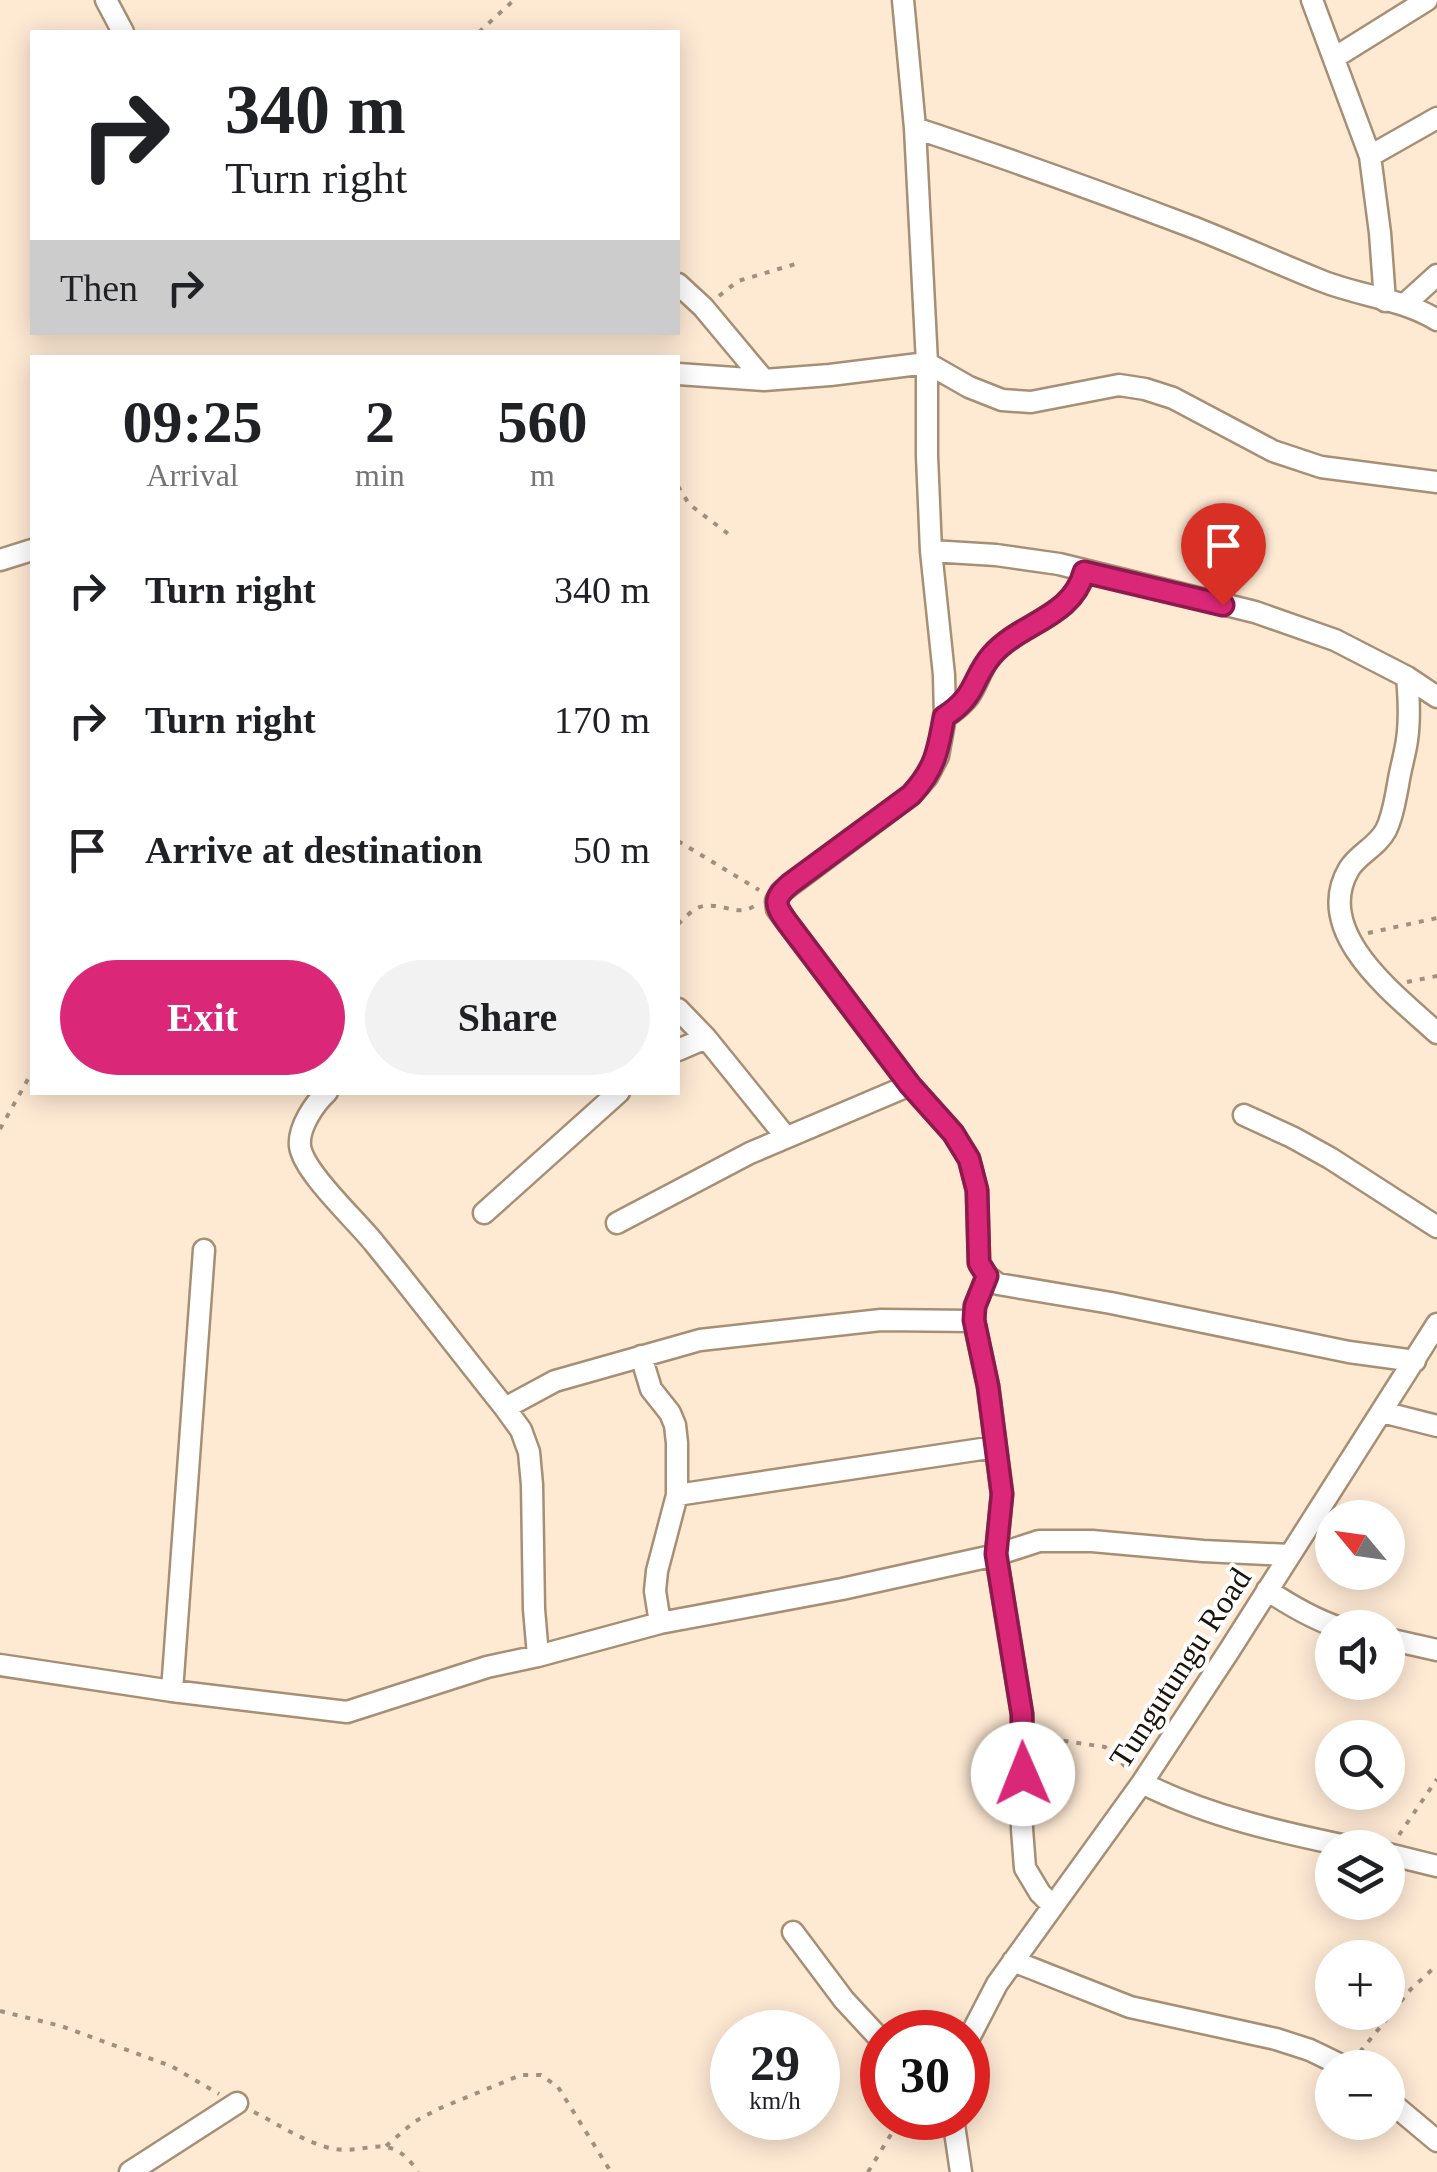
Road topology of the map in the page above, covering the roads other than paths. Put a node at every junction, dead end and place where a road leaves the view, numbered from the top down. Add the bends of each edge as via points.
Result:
1 (106, 0) edge
2 (903, 0) edge
3 (1312, 0) edge
4 (1427, 0) edge
5 (122, 30) edge
6 (1334, 58) junction
7 (1437, 118) edge
8 (915, 128) junction
9 (1370, 156) junction
10 (1437, 275) edge
11 (680, 286) edge
12 (1395, 302) junction
13 (1437, 320) edge
14 (927, 362) junction
15 (680, 374) edge
16 (764, 380) junction
17 (1437, 482) edge
18 (30, 551) edge
19 (931, 551) junction
20 (0, 560) edge
21 (1084, 572) junction
22 (1408, 678) junction
23 (1437, 697) edge
24 (944, 717) junction
25 (680, 1011) edge
26 (1437, 1033) edge
27 (706, 1038) junction
28 (680, 1049) edge
29 (910, 1085) junction
30 (324, 1095) edge
31 (616, 1095) edge
32 (1244, 1116) dead end
33 (786, 1137) junction
34 (484, 1212) dead end
35 (618, 1223) dead end
36 (1437, 1227) edge
37 (204, 1250) dead end
38 (987, 1276) junction
39 (974, 1320) junction
40 (1437, 1324) edge
41 (641, 1356) junction
42 (1415, 1361) junction
43 (504, 1408) junction
44 (1382, 1412) junction
45 (1437, 1426) edge
46 (995, 1446) junction
47 (677, 1495) junction
48 (996, 1554) junction
49 (1289, 1554) junction
50 (1267, 1590) junction
51 (1315, 1619) edge
52 (660, 1623) junction
53 (1405, 1643) edge
54 (1437, 1650) edge
55 (538, 1656) junction
56 (0, 1666) edge
57 (172, 1691) junction
58 (1142, 1783) junction
59 (1315, 1839) edge
60 (1405, 1851) edge
61 (1437, 1866) edge
62 (1053, 1906) junction
63 (793, 1932) dead end
64 (1012, 1961) junction
65 (981, 2010) edge
66 (860, 2017) edge
67 (1315, 2052) edge
68 (237, 2104) road end
69 (1405, 2114) edge
70 (956, 2140) edge
71 (1437, 2141) edge
72 (130, 2172) edge
73 (961, 2172) edge

1 - 5 street
2 - 8 street
3 - 6 street
4 - 6 street
6 - 9 street
7 - 9 street
8 - 12 street via 1357,294
8 - 14 street
9 - 12 street
10 - 12 street
11 - 16 street
12 - 13 street
14 - 16 street
14 - 17 street via 1002,400 1145,389 1321,467
14 - 19 street
15 - 16 street
18 - 20 street
19 - 21 street
19 - 24 street
21 - 22 street via 1255,612 1335,640
21 - 24 street via 1070,600 1004,643 968,698
22 - 23 street
22 - 26 street via 1407,740 1394,808 1377,843 1350,866 1341,888 1341,918 1383,986
24 - 29 street via 938,756 911,795 776,900
25 - 27 street
27 - 28 street
27 - 33 street
29 - 33 street
29 - 38 street via 969,1159 979,1263
30 - 43 street via 305,1122 300,1145 308,1166
31 - 34 street
32 - 36 street via 1330,1158
33 - 35 street
37 - 57 street
38 - 39 street
38 - 42 street via 998,1284
39 - 41 street via 830,1325 700,1340
39 - 46 street
40 - 42 street, Tungutungu Road
41 - 43 street via 555,1380
41 - 47 street via 651,1389 675,1425
42 - 44 street, Tungutungu Road
43 - 55 street via 529,1452
44 - 45 street
44 - 49 street, Tungutungu Road
46 - 47 street
46 - 48 street via 1002,1494
47 - 52 street via 657,1571
48 - 49 street via 1039,1541 1092,1541
48 - 52 street
48 - 62 street via 1022,1714 1025,1868
49 - 50 street, Tungutungu Road
50 - 51 street
50 - 58 street, Tungutungu Road
52 - 55 street
53 - 54 street
55 - 57 street via 347,1712
56 - 57 street
58 - 59 street via 1216,1814
58 - 62 street, Tungutungu Road
60 - 61 street
62 - 64 street, Tungutungu Road
63 - 66 street
64 - 65 street, Tungutungu Road
64 - 67 street via 1130,2007
68 - 72 street
69 - 71 street
70 - 73 street

